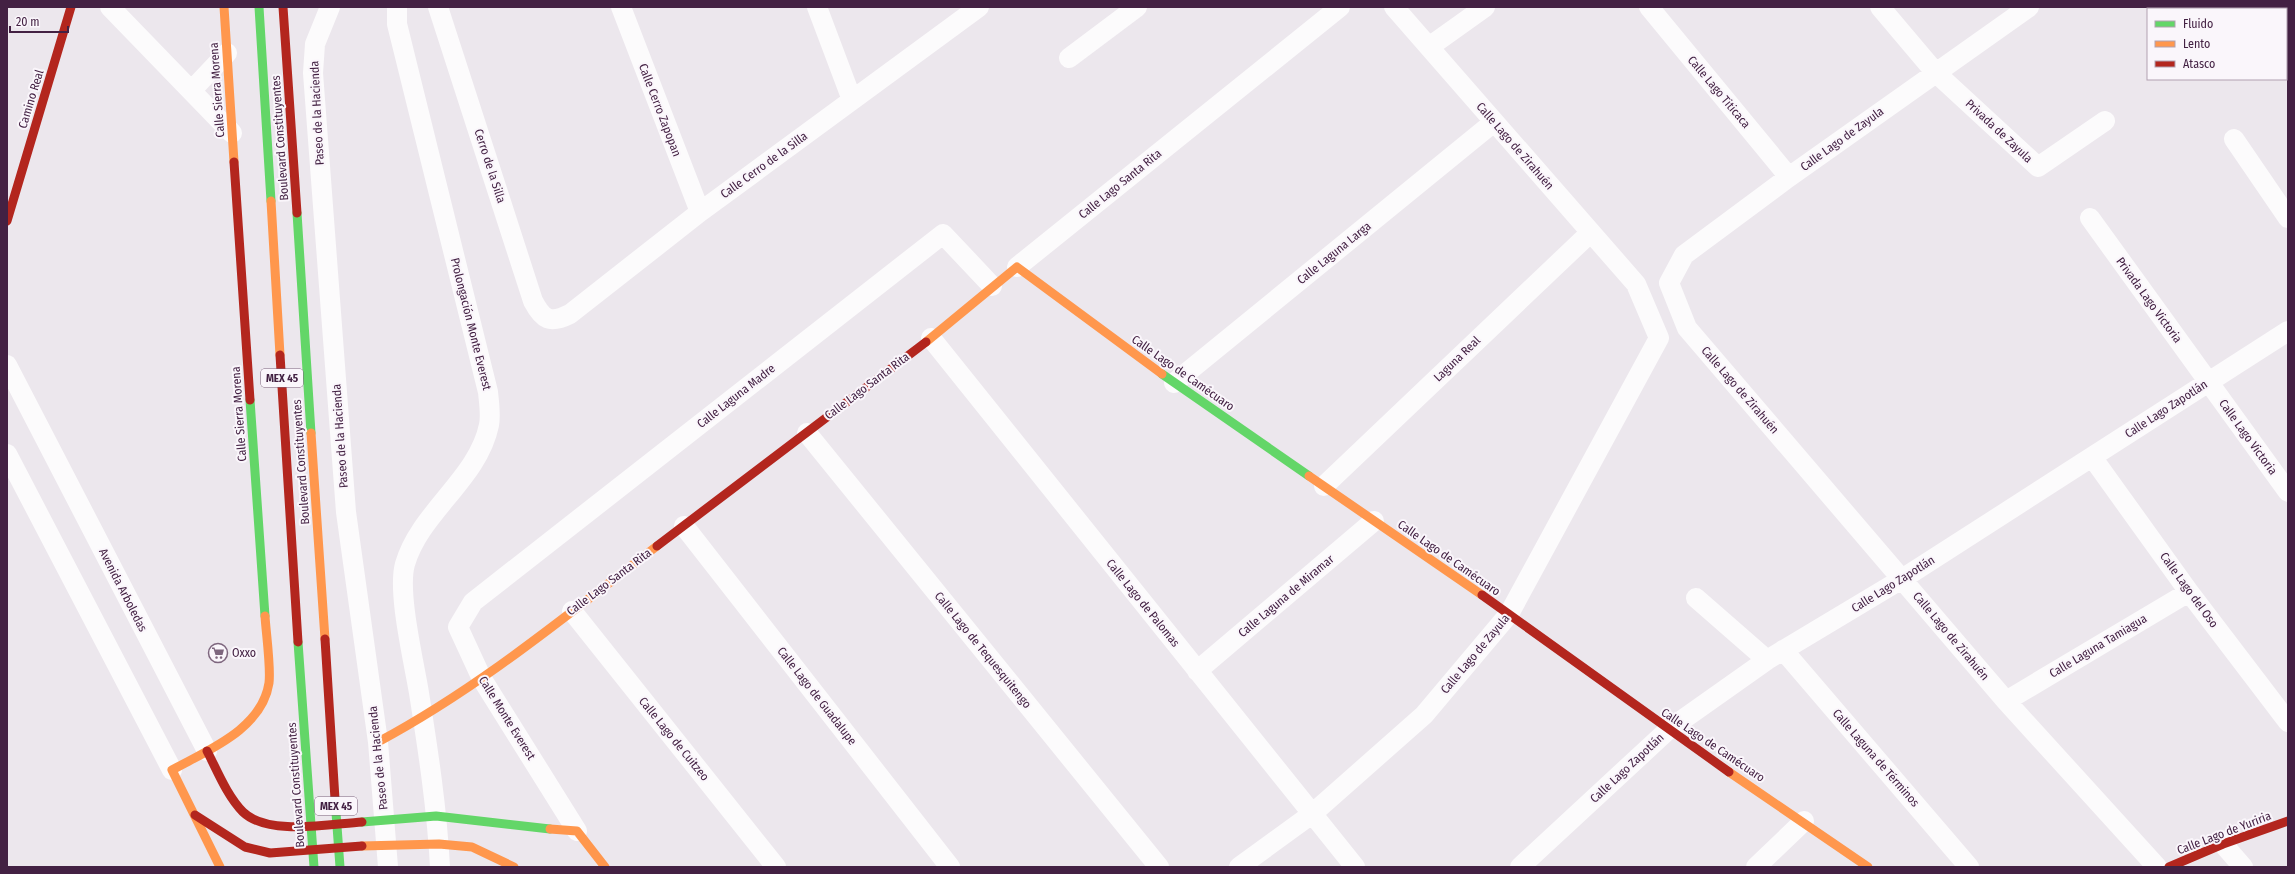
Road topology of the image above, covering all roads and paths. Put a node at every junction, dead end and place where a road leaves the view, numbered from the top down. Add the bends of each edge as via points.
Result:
1 (71, 7) edge
2 (110, 7) edge
3 (224, 7) edge
4 (259, 7) edge
5 (283, 7) edge
6 (330, 7) edge
7 (397, 7) edge
8 (438, 7) edge
9 (621, 7) edge
10 (817, 7) edge
11 (979, 7) edge
12 (1137, 7) edge
13 (1340, 7) edge
14 (1394, 7) edge
15 (1485, 7) edge
16 (1649, 7) edge
17 (1880, 7) edge
18 (2029, 7) edge
19 (1429, 47) junction
20 (227, 53) junction
21 (1069, 58) dead end
22 (1935, 72) junction
23 (192, 90) junction
24 (852, 100) junction
25 (2105, 121) dead end
26 (1494, 122) junction
27 (232, 133) junction
28 (2234, 139) dead end
29 (1789, 177) junction
30 (700, 212) junction
31 (2090, 218) dead end
32 (2288, 218) edge
33 (7, 221) edge
34 (1590, 233) junction
35 (1017, 267) junction
36 (1636, 284) junction
37 (1670, 284) junction
38 (992, 286) junction
39 (548, 320) joint
40 (1686, 328) junction
41 (2288, 331) edge
42 (931, 338) junction
43 (1660, 338) junction
44 (7, 365) edge
45 (2208, 382) junction
46 (1174, 383) junction
47 (807, 433) junction
48 (7, 454) edge
49 (2092, 456) junction
50 (1324, 486) junction
51 (2288, 492) edge
52 (1374, 521) junction
53 (684, 526) junction
54 (1902, 579) junction
55 (2189, 592) junction
56 (1696, 598) dead end
57 (473, 602) joint
58 (572, 611) junction
59 (1509, 614) junction
60 (1775, 655) junction
61 (1197, 671) junction
62 (482, 679) junction
63 (2006, 701) junction
64 (423, 718) junction
65 (2288, 722) edge
66 (1668, 730) junction
67 (378, 742) junction
68 (207, 751) junction
69 (172, 770) junction
70 (1312, 814) junction
71 (195, 815) junction
72 (436, 816) junction
73 (384, 820) junction
74 (1804, 821) junction
75 (2288, 821) edge
76 (577, 831) junction
77 (387, 844) junction
78 (439, 844) junction
79 (2223, 844) junction
80 (220, 867) edge
81 (314, 867) edge
82 (340, 867) edge
83 (388, 867) edge
84 (440, 867) edge
85 (514, 867) edge
86 (605, 867) edge
87 (776, 867) edge
88 (950, 867) edge
89 (1159, 867) edge
90 (1239, 867) edge
91 (1355, 867) edge
92 (1520, 867) edge
93 (1756, 867) edge
94 (1868, 867) edge
95 (1969, 867) edge
96 (2157, 867) edge
97 (2169, 867) edge
98 (2243, 867) edge

1 - 33 main road, Camino Real
2 - 23 street
3 - 20 main road, Calle Sierra Morena
4 - 81 main road, Boulevard Constituyentes / MEX 45 via 304,748
5 - 82 main road, Boulevard Constituyentes / MEX 45
6 - 67 street, Paseo de la Hacienda via 315,44 313,73 346,512
7 - 64 street, Prolongación Monte Everest via 397,24 488,392 489,405 489,424 480,452 415,541 405,565 403,596
8 - 39 street, Cerro de la Silla via 533,300 540,313
9 - 30 street, Calle Cerro Zapopan
10 - 24 street
11 - 24 street, Calle Cerro de la Silla
12 - 21 street
13 - 35 street, Calle Lago Santa Rita
14 - 19 street, Calle Lago de Zirahuén
15 - 19 street
16 - 29 street, Calle Lago Titicaca
17 - 22 street
18 - 22 street, Calle Lago de Zayula
19 - 26 street, Calle Lago de Zirahuén
20 - 23 street
20 - 27 main road, Calle Sierra Morena
22 - 25 street, Privada de Zayula via 2038,167
22 - 29 street, Calle Lago de Zayula
23 - 27 street
24 - 30 street, Calle Cerro de la Silla
26 - 34 street, Calle Lago de Zirahuén
26 - 46 street, Calle Laguna Larga
27 - 68 main road, Calle Sierra Morena via 269,683 260,710 240,729
28 - 32 street
29 - 37 street, Calle Lago de Zayula via 1684,255
30 - 39 street, Calle Cerro de la Silla via 570,314 560,319
31 - 45 street, Privada Lago Victoria
34 - 36 street, Calle Lago de Zirahuén
34 - 50 street, Laguna Real
35 - 38 main road, Calle Lago Santa Rita
35 - 46 main road, Calle Lago de Camécuaro
36 - 37 street
36 - 43 street, Calle Lago de Zirahuén
37 - 40 street, Calle Lago de Zirahuén
38 - 42 main road, Calle Lago Santa Rita
38 - 57 street, Calle Laguna Madre via 943,234
40 - 43 street
40 - 54 street, Calle Lago de Zirahuén
41 - 45 street, Calle Lago Zapotlán
42 - 47 main road, Calle Lago Santa Rita
42 - 61 street, Calle Lago de Palomas
43 - 59 street, Calle Lago de Zayula
44 - 68 street, Avenida Arboledas
45 - 49 street, Calle Lago Zapotlán
45 - 51 street, Calle Lago Victoria
46 - 50 main road, Calle Lago de Camécuaro
47 - 53 main road, Calle Lago Santa Rita
47 - 89 street, Calle Lago de Tequesquitengo
48 - 69 street
49 - 54 street, Calle Lago Zapotlán
49 - 55 street, Calle Lago del Oso
50 - 52 main road, Calle Lago de Camécuaro
52 - 59 main road, Calle Lago de Camécuaro
52 - 61 street, Calle Laguna de Miramar
53 - 58 main road, Calle Lago Santa Rita
53 - 88 street, Calle Lago de Guadalupe
54 - 60 street, Calle Lago Zapotlán
54 - 63 street, Calle Lago de Zirahuén
55 - 63 street, Calle Laguna Tamiagua
55 - 65 street, Calle Lago del Oso
56 - 60 street, Calle Laguna de Términos
57 - 62 street, Calle Monte Everest via 458,627
58 - 62 main road, Calle Lago Santa Rita
58 - 87 street, Calle Lago de Cuitzeo
59 - 66 main road, Calle Lago de Camécuaro
59 - 70 street, Calle Lago de Zayula via 1424,715
60 - 66 street, Calle Lago Zapotlán
60 - 95 street, Calle Laguna de Términos
61 - 70 street, Calle Lago de Palomas
62 - 64 main road, Calle Lago Santa Rita
62 - 76 street, Calle Monte Everest
63 - 96 street, Calle Lago de Zirahuén
64 - 67 main road, Calle Lago Santa Rita
64 - 72 street
66 - 74 main road, Calle Lago de Camécuaro
66 - 92 street, Calle Lago Zapotlán
67 - 73 street, Paseo de la Hacienda
68 - 69 main road, Calle Sierra Morena
68 - 73 main road, Avenida Arboledas via 243,812 264,823 291,827
69 - 71 main road
70 - 90 street, Calle Lago de Zayula
70 - 91 street, Calle Lago de Palomas
71 - 77 main road via 245,847 270,853
71 - 80 main road
72 - 73 main road
72 - 76 main road
72 - 78 street
73 - 77 street, Paseo de la Hacienda
74 - 93 street
74 - 94 main road, Calle Lago de Camécuaro
75 - 79 main road, Calle Lago de Yuriria
76 - 86 main road, Calle Monte Everest
77 - 78 main road
77 - 83 street, Paseo de la Hacienda
78 - 84 street
78 - 85 main road via 472,847
79 - 97 main road, Calle Lago de Yuriria
79 - 98 street

